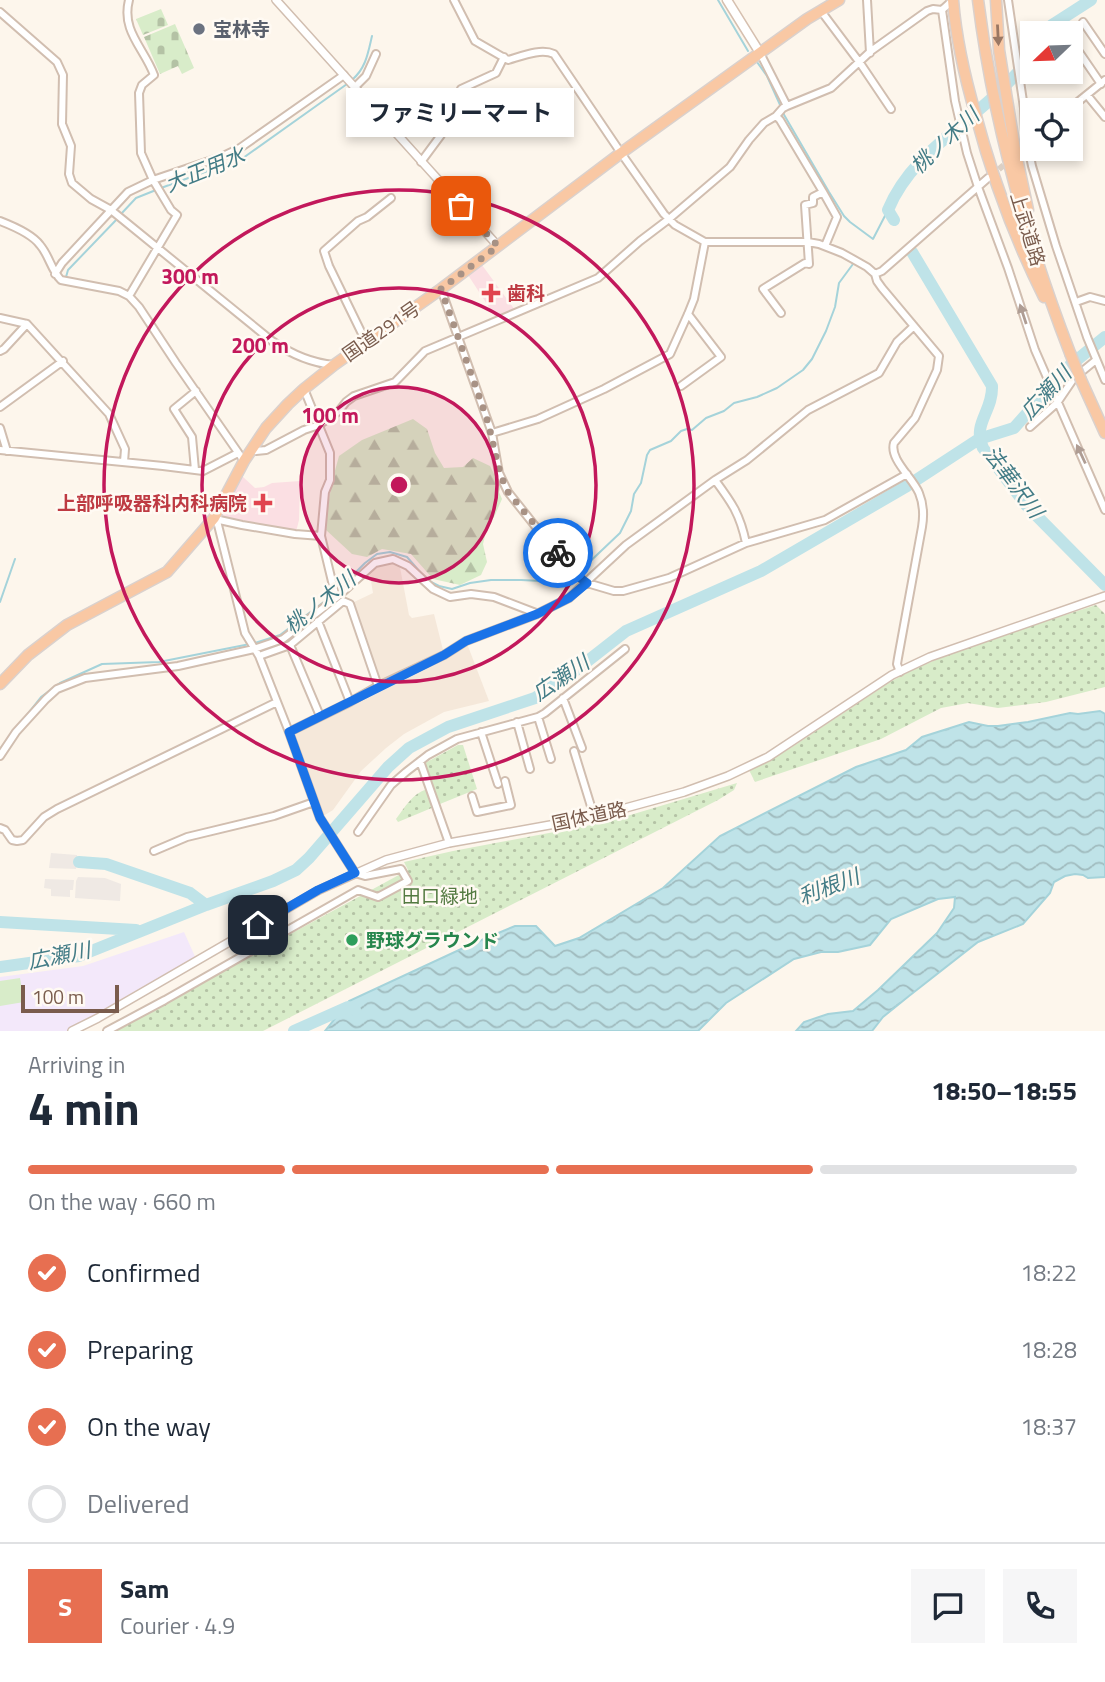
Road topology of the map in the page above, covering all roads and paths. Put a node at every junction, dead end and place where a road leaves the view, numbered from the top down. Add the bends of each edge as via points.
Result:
1 (129, 0) edge
2 (276, 0) edge
3 (454, 0) edge
4 (727, 0) edge
5 (829, 0) edge
6 (839, 0) edge
7 (867, 0) edge
8 (953, 0) edge
9 (978, 0) edge
10 (996, 0) edge
11 (1008, 0) edge
12 (942, 10) junction
13 (821, 11) junction
14 (0, 12) edge
15 (807, 19) junction
16 (1083, 22) dead end
17 (760, 53) junction
18 (870, 53) junction
19 (376, 54) dead end
20 (1105, 54) edge
21 (1083, 56) edge
22 (504, 57) junction
23 (860, 63) junction
24 (344, 75) junction
25 (1103, 82) edge
26 (354, 88) junction
27 (1087, 95) junction
28 (1023, 98) edge
29 (1083, 98) edge
30 (788, 106) junction
31 (891, 109) dead end
32 (776, 117) junction
33 (1105, 117) edge
34 (1020, 151) edge
35 (621, 153) junction
36 (1017, 153) tunnel mouth
37 (1034, 161) edge
38 (421, 162) junction
39 (988, 178) tunnel mouth
40 (157, 185) junction
41 (978, 187) junction
42 (823, 192) junction
43 (391, 198) dead end
44 (112, 212) junction
45 (669, 219) junction
46 (0, 221) edge
47 (705, 242) junction
48 (808, 242) junction
49 (498, 246) junction
50 (825, 246) junction
51 (156, 249) junction
52 (55, 274) junction
53 (875, 274) junction
54 (441, 289) junction
55 (129, 296) junction
56 (1105, 301) edge
57 (1076, 302) junction
58 (781, 313) dead end
59 (688, 314) junction
60 (0, 318) edge
61 (27, 324) junction
62 (914, 326) junction
63 (1062, 332) junction
64 (458, 338) junction
65 (366, 342) junction
66 (0, 351) edge
67 (1096, 360) junction
68 (62, 361) junction
69 (334, 365) junction
70 (1105, 380) edge
71 (681, 386) dead end
72 (304, 389) junction
73 (196, 391) junction
74 (1056, 401) junction
75 (0, 407) edge
76 (319, 425) junction
77 (1030, 427) dead end
78 (0, 428) edge
79 (492, 433) junction
80 (1105, 433) edge
81 (4, 450) edge
82 (251, 450) junction
83 (241, 457) junction
84 (124, 462) junction
85 (195, 470) junction
86 (908, 475) junction
87 (715, 480) junction
88 (1105, 510) edge
89 (214, 518) junction
90 (321, 536) junction
91 (746, 543) junction
92 (587, 583) junction
93 (1105, 596) edge
94 (336, 598) junction
95 (537, 614) junction
96 (318, 621) junction
97 (290, 645) junction
98 (254, 649) junction
99 (625, 649) dead end
100 (259, 656) junction
101 (900, 672) junction
102 (0, 684) edge
103 (378, 686) junction
104 (563, 698) junction
105 (277, 702) junction
106 (350, 702) junction
107 (320, 716) junction
108 (538, 717) junction
109 (517, 722) junction
110 (289, 732) junction
111 (481, 732) junction
112 (582, 748) dead end
113 (574, 751) dead end
114 (0, 756) edge
115 (551, 759) dead end
116 (420, 761) junction
117 (530, 769) dead end
118 (472, 796) dead end
119 (314, 802) junction
120 (594, 816) junction
121 (0, 828) edge
122 (358, 831) dead end
123 (449, 843) junction
124 (154, 851) dead end
125 (355, 873) junction
126 (72, 1031) edge
127 (107, 1031) edge

1 - 40 street via 127,21 153,75 139,93 141,153
2 - 24 street
3 - 22 street via 475,41
4 - 17 main road
5 - 15 highway, 国道291号
6 - 13 highway, 国道291号
7 - 18 street
8 - 12 street
8 - 63 highway via 960,57 990,170
9 - 63 highway, 上武道路 via 995,104 1021,210
10 -> 63 highway via 1015,149
11 - 28 street
12 - 18 street via 928,11
12 - 41 street via 957,111
13 - 15 highway, 国道291号
13 - 23 street
14 - 44 street via 57,62 63,75 62,124 71,146 72,183
15 - 17 highway, 国道291号
16 - 20 street
17 - 30 street
17 - 35 highway, 国道291号
18 - 23 street
19 - 26 street via 366,76
21 - 25 street
22 - 35 street via 554,54
22 - 38 street via 496,73 461,89 456,101 441,111 440,135
23 - 30 street via 831,88
23 - 31 street
24 - 26 street
24 - 40 street via 240,148
25 - 27 street
26 - 38 street
27 - 29 street
27 - 33 street
30 - 32 street
32 - 42 street
32 - 45 street via 764,123 730,167
34 - 36 street
35 - 45 street
35 - 49 highway, 国道291号
37 - 57 street via 1050,229
38 - 49 street
39 - 41 street
40 - 44 street via 128,192
40 - 51 street via 177,215
41 - 53 street
74 -> 41 street
42 - 48 street via 805,205
42 - 50 street via 837,217
43 - 65 street via 324,251
44 - 51 street
44 - 52 street
45 - 47 street
45 - 64 street via 598,278
46 - 52 street via 40,244
47 - 48 street
47 - 59 street
48 - 50 street
48 - 58 street via 809,264 763,289
49 - 54 highway, 国道291号
50 - 53 street
51 - 55 street
51 - 69 street via 287,351
52 - 55 street via 61,280
53 - 62 street
54 - 64 street
54 - 65 highway, 国道291号
55 - 73 street
56 - 57 street via 1090,298
57 - 67 street
59 - 71 street via 721,356
59 - 79 street via 670,354 538,419
60 - 61 street
61 - 66 street
61 - 68 street
62 - 86 street via 939,360 915,418 892,448
62 - 87 street via 897,342 879,373 808,410
63 - 80 highway, bridge
64 - 76 street via 425,351 395,382 354,396
64 - 79 street
65 - 69 highway, 国道291号
67 - 70 street
67 - 74 street
68 - 75 street
68 - 84 street via 109,414 125,449
69 - 72 highway, 国道291号
72 - 76 street
72 - 82 highway, 国道291号
73 - 83 street
73 - 85 street via 174,409 192,437
74 - 77 street
88 -> 74 street
76 - 82 street via 266,450
76 - 90 street via 330,453
78 - 81 street
79 - 92 street via 499,473 508,492
81 - 84 street
82 - 83 highway, 国道291号
83 - 85 street
83 - 89 highway, 国道291号
84 - 85 street
86 - 91 street via 825,520
86 - 101 street via 916,486 924,517 897,664
87 - 91 street via 735,507
87 - 92 street via 626,545
89 - 90 street
89 - 98 street via 245,633
89 - 102 highway, 国道291号 via 167,572 67,625
90 - 94 street
91 - 92 street via 669,578 623,591
92 - 95 street
93 - 101 street, 国体道路 via 945,650
94 - 95 street via 375,563 393,559 450,597 494,597
94 - 98 street via 283,639
95 - 103 street via 466,641
96 - 97 street
96 - 103 street via 343,601 350,604
96 - 106 street
97 - 100 street
97 - 107 street
98 - 100 street
98 - 114 street via 73,683 46,699
99 - 104 street
100 - 105 street
101 - 120 street, 国体道路 via 768,757 728,776
103 - 106 street
104 - 108 street
104 - 112 street
105 - 110 street
105 - 121 street via 57,809 23,840 12,840
106 - 107 street
107 - 110 street
108 - 109 street
108 - 115 street
109 - 111 street
109 - 117 street
110 - 119 street
111 - 116 street via 457,739
111 - 118 street via 511,805 477,811
113 - 120 street
116 - 122 street via 391,785
116 - 123 street
119 - 124 street
119 - 125 street
120 - 123 street, 国体道路
123 - 125 street, 国体道路
125 - 126 street, 国体道路
125 - 127 street via 365,876 401,869 408,881 378,897 358,890

